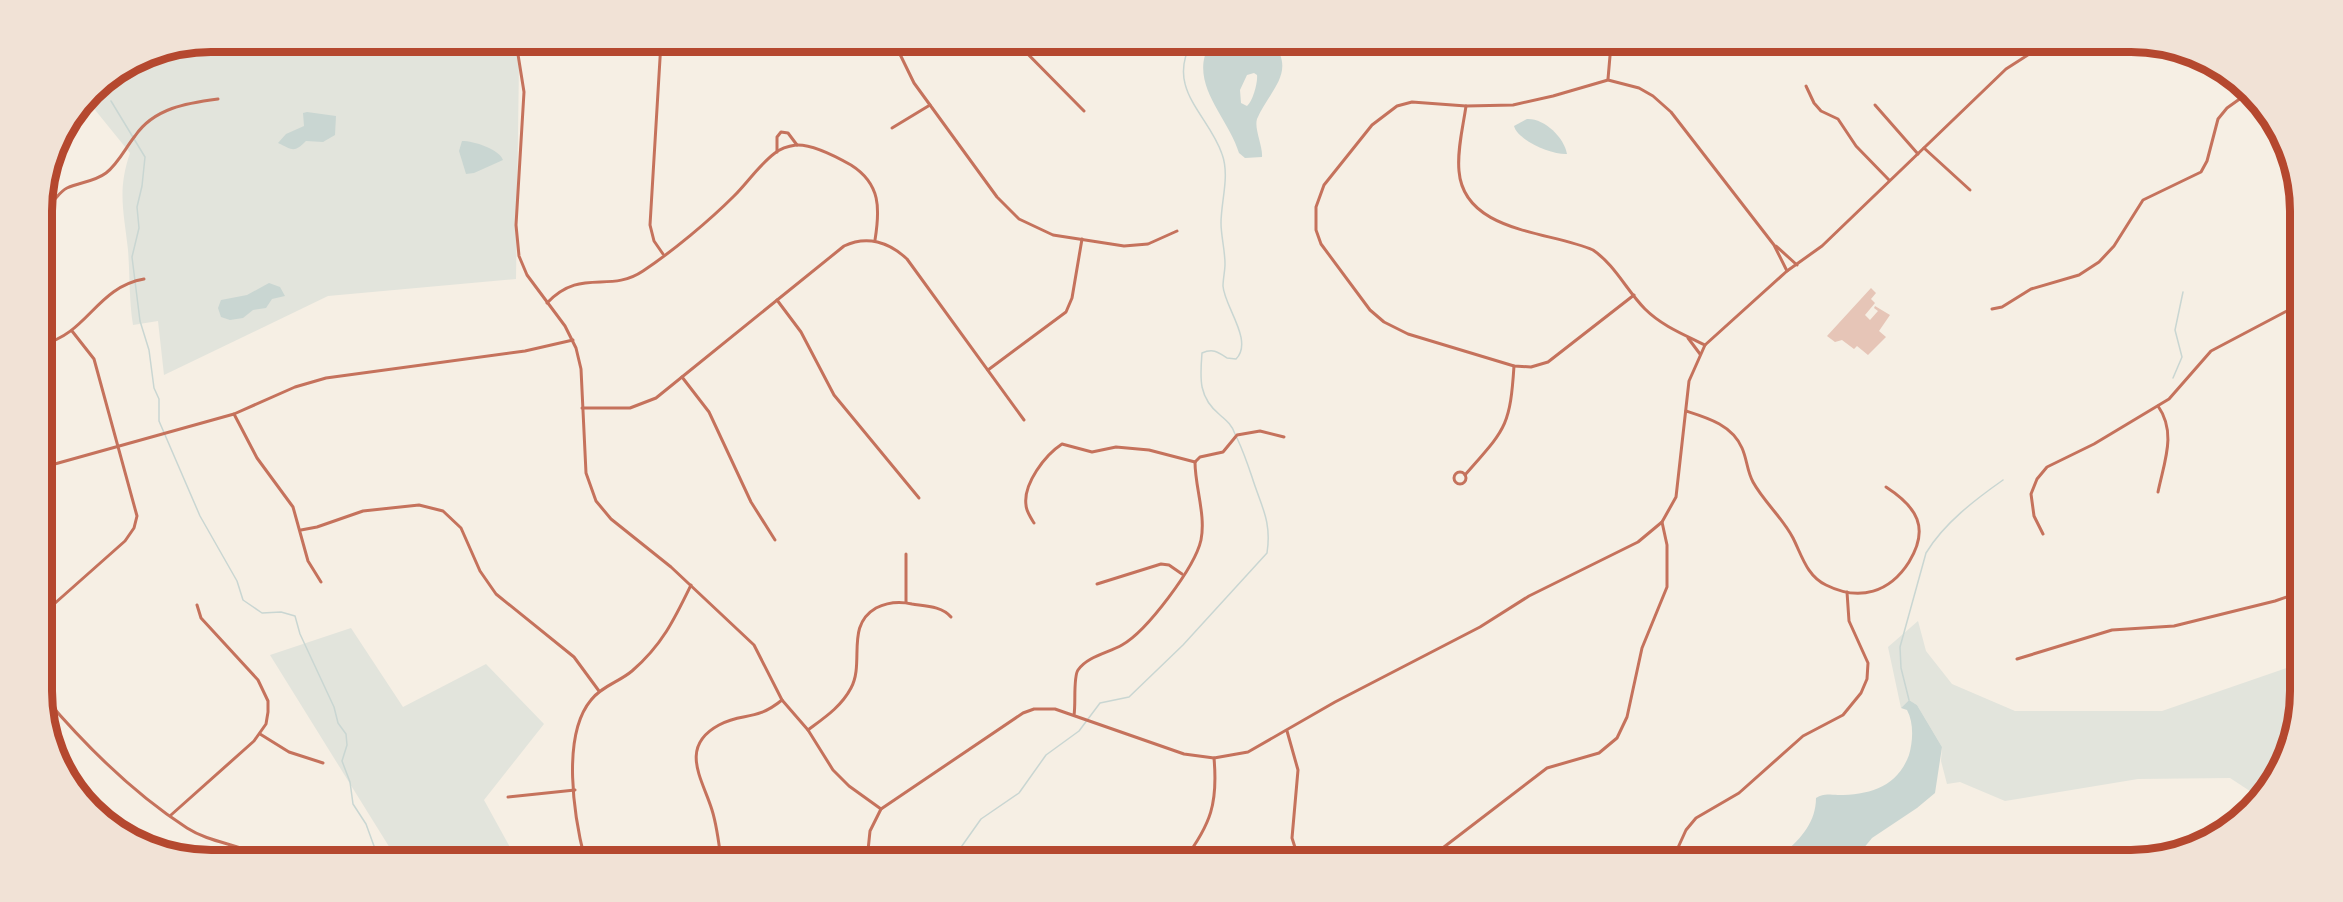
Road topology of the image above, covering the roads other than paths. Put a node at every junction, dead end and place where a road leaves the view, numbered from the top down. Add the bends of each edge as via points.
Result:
1 (519, 53) edge
2 (660, 53) edge
3 (898, 53) edge
4 (1027, 53) edge
5 (1609, 53) edge
6 (2031, 53) edge
7 (1608, 80) junction
8 (1806, 86) dead end
9 (2242, 97) edge
10 (218, 99) dead end
11 (930, 105) junction
12 (1875, 105) dead end
13 (1466, 106) junction
14 (1084, 111) dead end
15 (892, 128) dead end
16 (796, 145) junction
17 (1923, 148) junction
18 (777, 152) junction
19 (1918, 154) junction
20 (1889, 180) junction
21 (1970, 190) dead end
22 (53, 203) edge
23 (1177, 231) dead end
24 (1082, 239) junction
25 (875, 240) junction
26 (1774, 245) junction
27 (663, 254) junction
28 (1797, 265) junction
29 (1786, 271) junction
30 (144, 279) dead end
31 (1634, 295) junction
32 (777, 300) junction
33 (547, 303) junction
34 (1992, 309) dead end
35 (2290, 309) edge
36 (72, 331) junction
37 (1688, 338) junction
38 (53, 340) edge
39 (573, 340) junction
40 (1705, 345) junction
41 (1700, 354) junction
42 (1514, 366) junction
43 (988, 370) junction
44 (682, 377) junction
45 (2158, 406) junction
46 (582, 408) junction
47 (1686, 411) junction
48 (234, 414) junction
49 (1024, 420) dead end
50 (1284, 437) dead end
51 (118, 448) junction
52 (1195, 462) junction
53 (52, 465) edge
54 (1465, 475) junction
55 (1886, 487) dead end
56 (2158, 492) dead end
57 (919, 498) dead end
58 (1662, 522) junction
59 (1034, 523) dead end
60 (301, 530) junction
61 (2043, 534) dead end
62 (775, 540) dead end
63 (906, 554) dead end
64 (1182, 574) junction
65 (321, 582) dead end
66 (1097, 584) dead end
67 (691, 585) junction
68 (1847, 592) junction
69 (2290, 596) edge
70 (906, 603) junction
71 (197, 605) dead end
72 (52, 606) edge
73 (951, 617) dead end
74 (2017, 659) dead end
75 (599, 691) junction
76 (782, 700) junction
77 (54, 708) edge
78 (1074, 715) junction
79 (808, 730) junction
80 (1287, 731) junction
81 (260, 734) junction
82 (1214, 758) junction
83 (323, 763) dead end
84 (575, 790) junction
85 (508, 797) dead end
86 (881, 809) junction
87 (171, 815) junction
88 (1192, 849) edge
89 (1296, 849) edge
90 (1441, 849) edge
91 (1677, 849) edge
92 (250, 850) edge
93 (584, 850) edge
94 (720, 850) edge
95 (868, 850) edge

1 - 33 street via 524,92 517,247 527,275
2 - 27 street via 651,225 654,241
3 - 11 street
4 - 14 street
5 - 7 street
6 - 17 street via 2006,69
7 - 13 street via 1530,102
7 - 26 street via 1639,88 1665,106
8 - 20 street via 1821,111 1838,119 1856,146
9 - 34 street via 2218,119 2201,172 2143,200 2099,262
10 - 22 street via 189,103 156,116 137,132 109,171 65,189
11 - 15 street
11 - 24 street via 1014,215 1043,231
12 - 19 street
13 - 31 street via 1459,171 1473,205 1498,222 1593,250
13 - 42 street via 1412,102 1382,114 1324,185 1316,207 1316,230 1346,280 1384,322 1408,334
16 - 18 street
16 - 18 street via 788,133 781,132
16 - 25 street via 815,148 850,164 869,181 879,206
17 - 19 street
17 - 21 street
18 - 27 street via 729,200
19 - 20 street
20 - 28 street via 1822,246
23 - 24 street via 1134,246
24 - 43 street via 1066,312
25 - 32 street via 859,240 844,246
25 - 43 street via 907,259
26 - 28 street
26 - 29 street
27 - 33 street via 632,277 578,283
28 - 29 street
29 - 40 street
30 - 36 street via 111,291
31 - 37 street via 1650,314
31 - 42 street via 1548,362
32 - 44 street
32 - 57 street via 801,332 834,395
33 - 39 street
35 - 45 street via 2211,351 2176,392
36 - 38 street
36 - 51 street via 94,359
37 - 40 street
37 - 41 street
39 - 46 street via 581,369
39 - 48 street via 525,351 326,378
40 - 41 street
41 - 47 street via 1689,381
42 - 54 street via 1506,424
43 - 49 street
44 - 46 street via 642,405
44 - 62 street via 709,412 751,502
45 - 56 street via 2169,436
45 - 61 street via 2042,472 2033,486 2031,502
46 - 67 street via 586,473 596,501 611,519
47 - 58 street via 1676,497
47 - 68 street via 1715,421 1733,434 1742,448 1753,483 1784,522 1809,572 1824,585
48 - 51 street
48 - 60 street via 257,458 293,507
50 - 52 street via 1260,431 1237,435 1223,452 1200,457
51 - 53 street
51 - 72 street via 137,509 134,528 125,541
52 - 59 street via 1149,450 1116,447 1092,452 1062,444 1040,466 1028,490 1026,505
52 - 64 street via 1202,534 1197,551
54 - 54 street via 1463,483 1454,481 1455,473
55 - 68 street via 1906,501 1916,516 1920,531 1917,549 1888,586 1871,592
58 - 80 street via 1628,549 1529,596 1480,627
58 - 90 street via 1667,545 1667,586 1642,648 1627,717 1617,738 1599,753 1547,768
60 - 65 street via 308,561
60 - 75 street via 363,511 419,505 443,511 461,528 480,571 496,594 574,657
63 - 70 street
64 - 66 street via 1161,564
64 - 78 street via 1141,632 1078,670
67 - 75 street via 657,647 630,673
67 - 76 street via 754,645
68 - 91 street via 1849,621 1868,663 1861,693 1843,715 1803,736 1739,793 1696,818
69 - 74 street via 2174,626 2112,630
70 - 73 street via 942,609
70 - 79 street via 882,605 864,619 857,636 852,687 837,707
71 - 81 street via 201,618 264,690 268,712
75 - 84 street via 585,709 577,729 573,758
76 - 79 street
76 - 94 street via 761,715 717,726 705,736 698,751 696,772 716,822
77 - 87 street via 97,755
78 - 82 street via 1184,754
78 - 86 street via 1047,708 1023,713
79 - 86 street via 840,778
80 - 82 street via 1248,752
80 - 89 street via 1298,770 1292,838
81 - 83 street via 289,752
81 - 87 street
82 - 88 street via 1212,811
84 - 85 street
84 - 93 street
86 - 95 street via 870,831
87 - 92 street via 198,834

